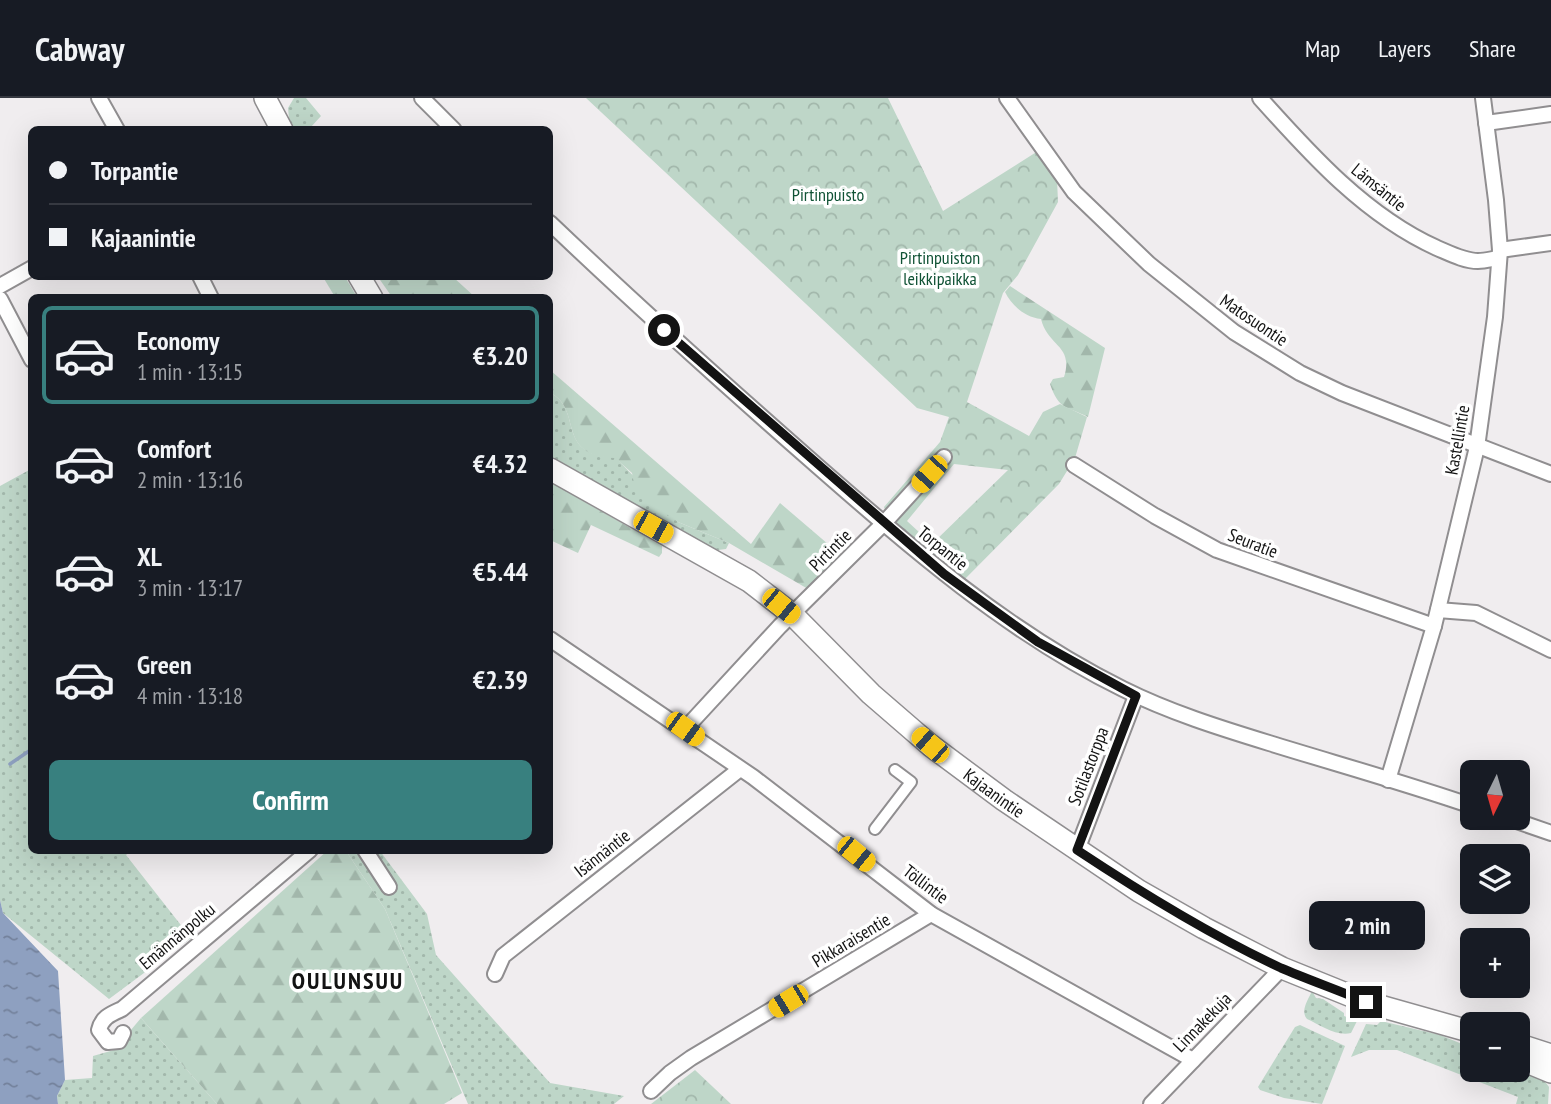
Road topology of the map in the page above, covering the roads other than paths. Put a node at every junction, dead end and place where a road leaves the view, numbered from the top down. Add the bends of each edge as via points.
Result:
1 (99, 98) edge
2 (422, 98) edge
3 (1007, 98) edge
4 (1260, 98) edge
5 (1483, 98) edge
6 (269, 99) edge
7 (1551, 114) edge
8 (1486, 123) junction
9 (115, 126) edge
10 (279, 126) edge
11 (450, 126) edge
12 (553, 226) edge
13 (1551, 243) edge
14 (1500, 254) junction
15 (28, 270) edge
16 (0, 286) edge
17 (0, 299) edge
18 (28, 352) edge
19 (1477, 447) junction
20 (944, 457) dead end
21 (1073, 465) dead end
22 (553, 471) edge
23 (1551, 474) edge
24 (884, 523) junction
25 (1438, 610) junction
26 (793, 615) junction
27 (1434, 626) junction
28 (553, 643) edge
29 (1551, 650) edge
30 (1136, 696) junction
31 (685, 729) junction
32 (740, 769) junction
33 (895, 770) dead end
34 (1388, 780) junction
35 (1460, 802) edge
36 (1530, 826) edge
37 (875, 829) dead end
38 (1551, 833) edge
39 (1077, 850) junction
40 (305, 854) edge
41 (368, 854) edge
42 (389, 887) dead end
43 (932, 914) junction
44 (1282, 968) junction
45 (495, 974) dead end
46 (1460, 1030) edge
47 (123, 1033) dead end
48 (1530, 1048) edge
49 (1551, 1055) edge
50 (1193, 1060) junction
51 (1530, 1063) edge
52 (1551, 1072) edge
53 (651, 1091) dead end
54 (1151, 1104) edge

1 - 9 street
2 - 11 street
3 - 19 street, Matosuontie via 1074,192 1124,242 1234,332 1342,393
4 - 14 street, Lämsäntie via 1302,145 1390,222 1454,256 1477,261
5 - 8 street, Kastellintie
6 - 10 main road
7 - 8 street
8 - 14 street, Kastellintie
12 - 24 street, Torpantie via 641,310
13 - 14 street, Lämsäntie
14 - 19 street, Kastellintie
15 - 16 street
17 - 18 street
19 - 23 street, Matosuontie
19 - 25 street, Kastellintie
20 - 24 street, Pirtintie
21 - 27 street, Seuratie via 1217,550
22 - 26 main road, Kajaanintie via 725,566
24 - 26 street, Pirtintie
24 - 30 street, Torpantie via 987,607 1052,650
25 - 27 street, Kastellintie
25 - 29 street via 1476,613
26 - 31 street, Pirtintie
26 - 39 main road, Kajaanintie via 870,694 930,745
27 - 34 street, Kastellintie
28 - 31 street, Töllintie
30 - 34 street, Torpantie
30 - 39 street, Sotilastorppa
31 - 32 street, Töllintie
32 - 43 street, Töllintie
32 - 45 street, Isännäntie via 503,956
33 - 37 street via 911,782
34 - 35 street, Torpantie
36 - 38 street
39 - 44 main road, Kajaanintie via 1139,891
40 - 47 street, Emännänpolku via 122,1009 101,1021 99,1030 108,1042 119,1041
41 - 42 street
43 - 50 street, Töllintie
43 - 53 street, Pikkaraisentie via 691,1058
44 - 46 main road, Kajaanintie via 1366,1002
44 - 50 street, Linnakekuja
48 - 49 main road
50 - 54 street, Linnakekuja
51 - 52 main road

